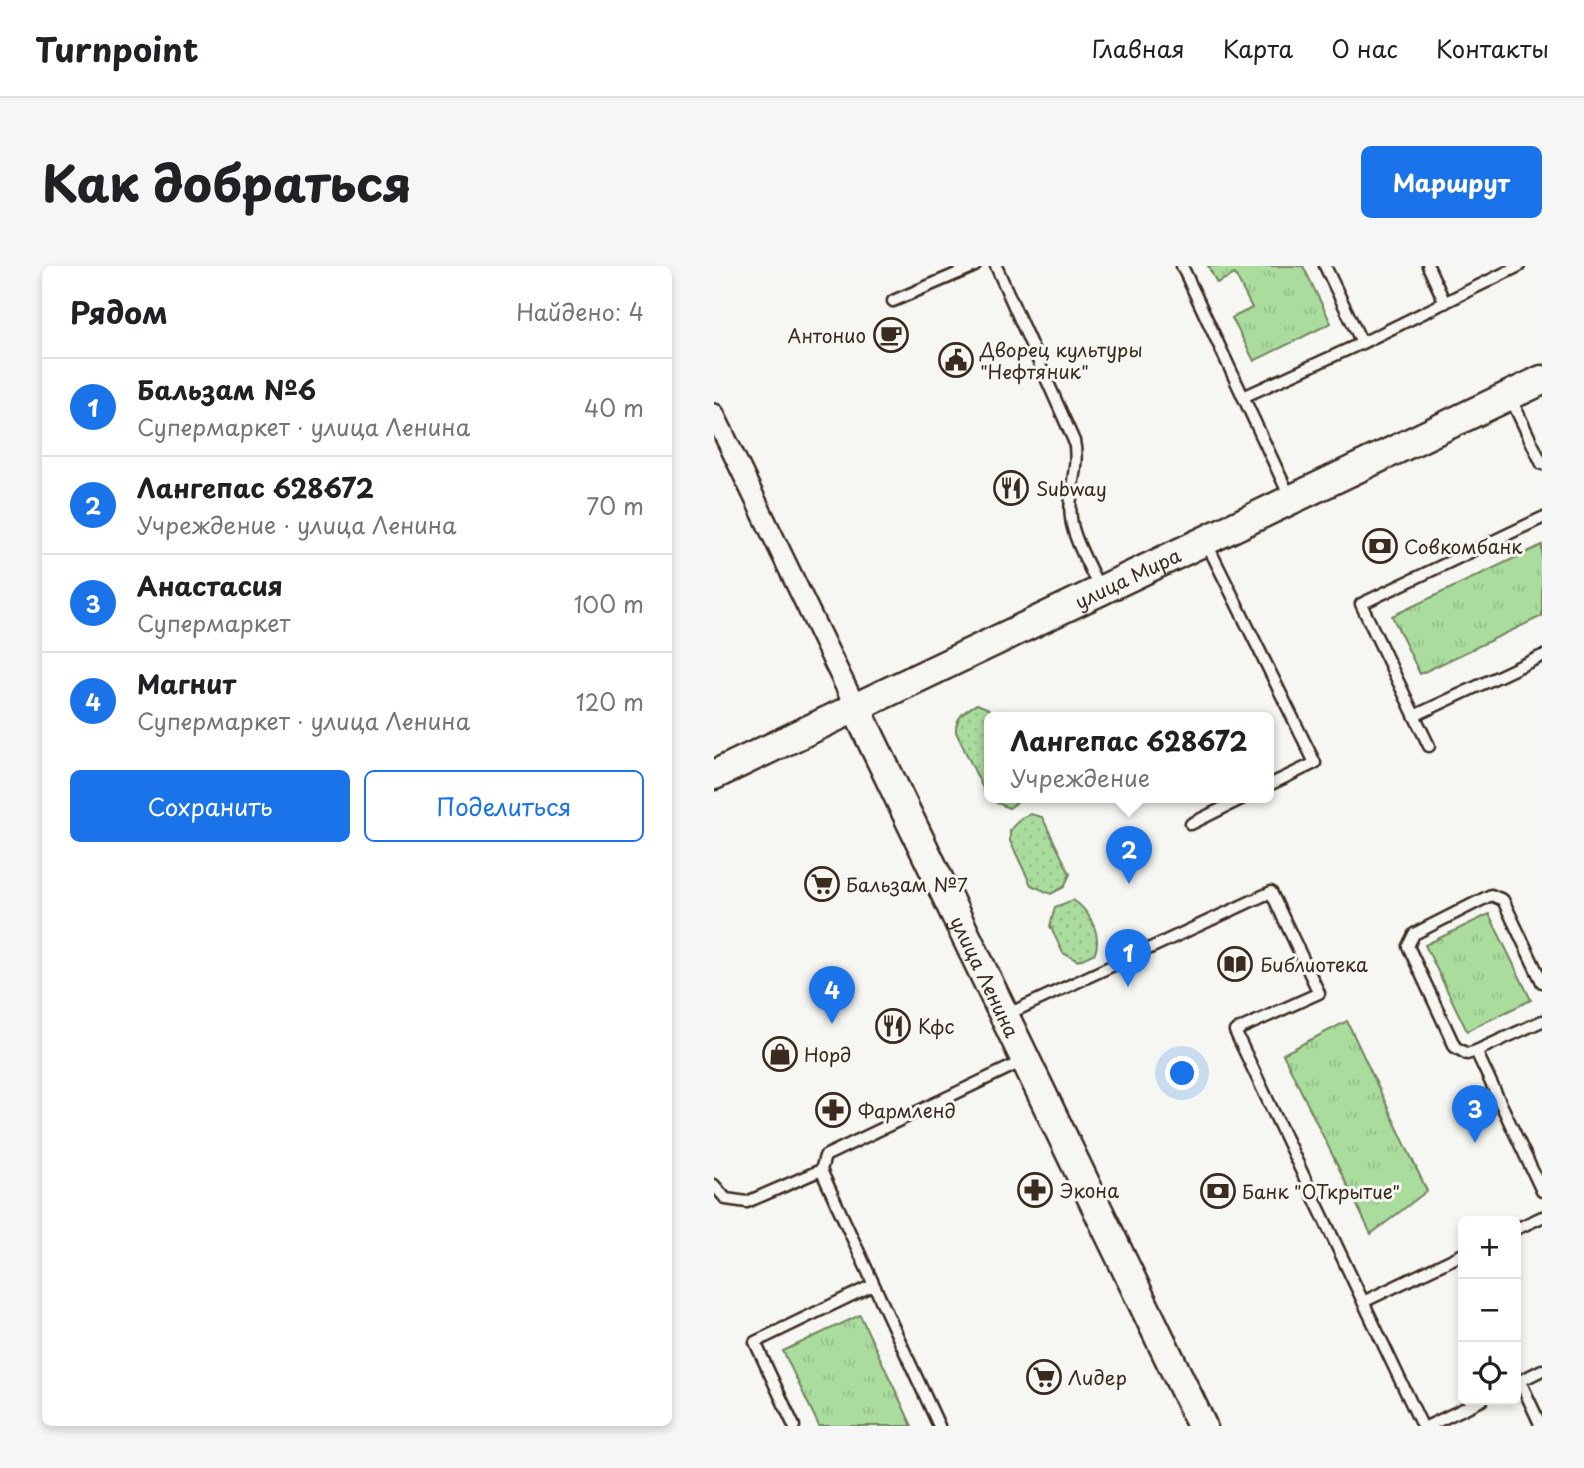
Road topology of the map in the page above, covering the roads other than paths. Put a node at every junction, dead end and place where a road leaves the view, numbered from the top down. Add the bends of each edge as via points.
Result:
1 (975, 266) edge
2 (996, 266) edge
3 (1182, 266) edge
4 (1325, 266) edge
5 (1428, 266) edge
6 (1519, 266) edge
7 (893, 301) dead end
8 (1446, 303) junction
9 (1362, 344) junction
10 (1542, 380) edge
11 (1509, 396) junction
12 (1243, 397) junction
13 (714, 414) edge
14 (1542, 464) edge
15 (1291, 499) junction
16 (1542, 518) edge
17 (1205, 540) junction
18 (1100, 590) junction
19 (1542, 656) edge
20 (856, 708) junction
21 (1415, 716) junction
22 (1429, 746) dead end
23 (714, 775) edge
24 (1274, 783) edge
25 (1233, 803) edge
26 (1191, 824) dead end
27 (1542, 982) edge
28 (1005, 1015) junction
29 (1542, 1021) edge
30 (1476, 1051) junction
31 (1027, 1060) junction
32 (821, 1170) junction
33 (714, 1185) edge
34 (1542, 1191) edge
35 (1542, 1217) edge
36 (1521, 1227) edge
37 (1458, 1256) edge
38 (873, 1285) junction
39 (1363, 1302) junction
40 (1542, 1370) edge
41 (1521, 1380) edge
42 (1521, 1388) edge
43 (1474, 1405) edge
44 (1448, 1422) edge
45 (794, 1426) edge
46 (939, 1426) edge
47 (1202, 1426) edge
48 (1422, 1426) edge
49 (1428, 1426) edge
50 (1541, 1426) edge

1 - 7 lane
2 - 18 lane via 1074,441 1070,517
3 - 12 lane
4 - 9 lane
5 - 8 lane
6 - 8 lane
8 - 9 lane
9 - 12 lane
10 - 11 street, улица Мира
11 - 14 lane
11 - 15 street, улица Мира
12 - 15 lane
13 - 20 street, улица Ленина
15 - 17 street, улица Мира
16 - 21 lane via 1361,604
17 - 18 street, улица Мира
17 - 24 lane via 1315,763
18 - 20 street, улица Мира
19 - 21 lane
20 - 23 street, улица Мира
20 - 28 street, улица Ленина
21 - 22 lane
25 - 26 lane
27 - 30 lane via 1503,900 1491,895 1414,934 1408,946 1455,1047 1466,1054
28 - 31 street, улица Ленина
28 - 39 lane via 1270,892 1319,993 1235,1031
29 - 30 lane
30 - 34 lane
31 - 32 lane via 825,1156
31 - 47 street, улица Ленина
32 - 33 lane via 747,1202 726,1199
32 - 38 lane
35 - 36 lane
37 - 39 lane
38 - 45 lane via 755,1342
38 - 46 lane
39 - 48 lane
40 - 41 lane
42 - 50 lane
43 - 44 lane
44 - 49 lane

